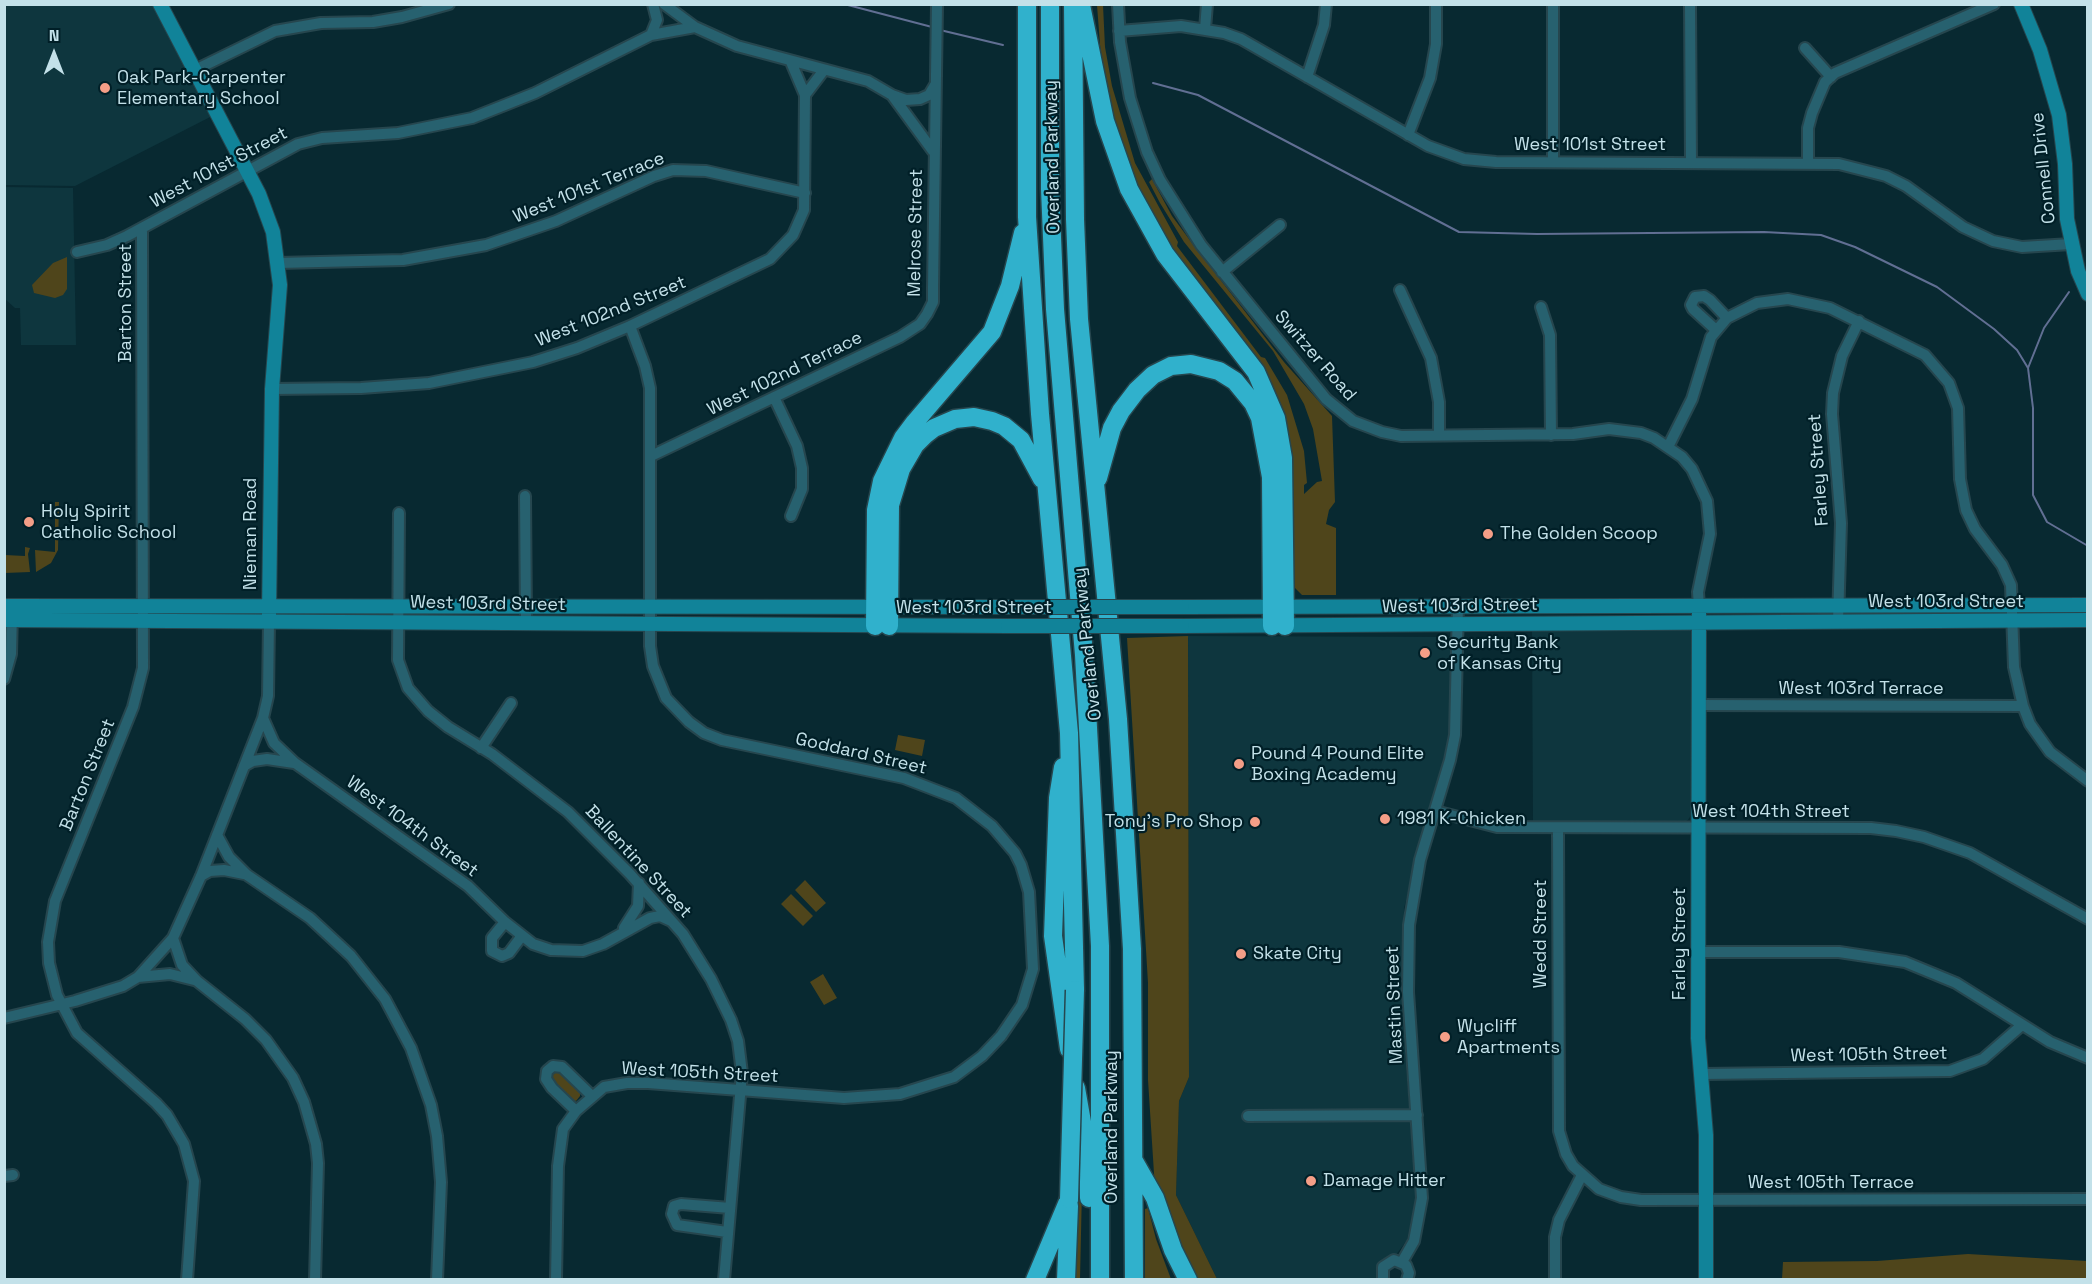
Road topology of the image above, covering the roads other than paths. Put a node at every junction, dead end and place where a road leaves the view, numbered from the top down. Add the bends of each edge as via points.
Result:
1 (160, 4) edge
2 (449, 4) edge
3 (653, 4) edge
4 (664, 4) edge
5 (937, 4) edge
6 (1028, 4) edge
7 (1050, 4) edge
8 (1073, 4) edge
9 (1081, 4) edge
10 (1118, 4) edge
11 (1207, 4) edge
12 (1326, 4) edge
13 (1436, 4) edge
14 (1552, 4) edge
15 (1690, 4) edge
16 (1994, 4) edge
17 (2021, 4) edge
18 (694, 27) junction
19 (1205, 29) junction
20 (1119, 31) junction
21 (651, 35) junction
22 (1805, 48) dead end
23 (791, 62) junction
24 (195, 70) junction
25 (824, 70) junction
26 (1307, 77) junction
27 (1830, 77) junction
28 (936, 82) junction
29 (805, 95) junction
30 (892, 95) junction
31 (1408, 135) junction
32 (933, 151) junction
33 (1553, 162) junction
34 (1691, 162) junction
35 (1808, 162) junction
36 (248, 171) junction
37 (805, 193) junction
38 (1027, 217) junction
39 (1280, 225) dead end
40 (142, 228) junction
41 (2072, 244) junction
42 (76, 252) dead end
43 (278, 263) junction
44 (1222, 272) junction
45 (1400, 290) dead end
46 (2088, 294) edge
47 (1541, 307) dead end
48 (927, 314) joint
49 (1727, 318) junction
50 (1859, 321) junction
51 (630, 326) junction
52 (1716, 330) junction
53 (272, 389) junction
54 (774, 397) junction
55 (1439, 435) junction
56 (1551, 435) junction
57 (1668, 447) junction
58 (651, 456) junction
59 (1047, 489) junction
60 (1095, 489) junction
61 (525, 496) dead end
62 (399, 513) dead end
63 (791, 516) dead end
64 (1458, 605) junction
65 (2088, 605) edge
66 (269, 606) junction
67 (1838, 606) junction
68 (2012, 606) junction
69 (400, 607) junction
70 (526, 608) junction
71 (651, 608) junction
72 (8, 613) edge
73 (143, 613) junction
74 (1699, 614) junction
75 (882, 617) junction
76 (1279, 617) junction
77 (2013, 620) junction
78 (2088, 620) edge
79 (269, 621) junction
80 (399, 621) junction
81 (1838, 621) junction
82 (526, 622) junction
83 (651, 626) junction
84 (1458, 626) junction
85 (5, 677) edge
86 (511, 703) dead end
87 (1698, 705) junction
88 (2023, 706) junction
89 (262, 718) junction
90 (1069, 733) junction
91 (481, 748) junction
92 (295, 763) junction
93 (244, 766) junction
94 (2088, 781) edge
95 (1435, 811) junction
96 (1558, 828) junction
97 (1698, 828) junction
98 (218, 835) junction
99 (247, 875) junction
100 (201, 876) junction
101 (639, 884) junction
102 (2088, 919) edge
103 (505, 922) junction
104 (674, 922) junction
105 (620, 932) junction
106 (521, 937) junction
107 (173, 938) junction
108 (1698, 952) junction
109 (138, 977) junction
110 (196, 981) junction
111 (61, 1004) junction
112 (4, 1018) edge
113 (2022, 1025) junction
114 (2088, 1058) edge
115 (1702, 1074) junction
116 (741, 1091) junction
117 (592, 1096) junction
118 (809, 1096) joint
119 (576, 1111) junction
120 (1417, 1115) junction
121 (1248, 1116) dead end
122 (1132, 1158) junction
123 (1582, 1175) junction
124 (1069, 1199) junction
125 (1706, 1199) junction
126 (2088, 1199) edge
127 (730, 1208) junction
128 (727, 1232) junction
129 (1402, 1262) junction
130 (187, 1280) edge
131 (315, 1280) edge
132 (437, 1280) edge
133 (556, 1280) edge
134 (724, 1280) edge
135 (1035, 1280) edge
136 (1066, 1280) edge
137 (1089, 1280) edge
138 (1100, 1280) edge
139 (1134, 1280) edge
140 (1188, 1280) edge
141 (1383, 1280) edge
142 (1407, 1280) edge
143 (1555, 1280) edge
144 (1706, 1280) edge

1 - 24 main road, Nieman Road
2 - 24 street via 373,22 321,23 274,32
3 - 21 street via 657,20
4 - 18 street
5 - 28 street, Melrose Street
6 - 38 highway
7 - 138 highway, Overland Parkway via 1050,189 1055,309 1084,655 1100,946
8 - 60 highway, Overland Parkway via 1076,250
9 - 76 highway via 1105,121 1129,189 1165,254 1246,356 1271,403 1284,458
10 - 20 street, Switzer Road
11 - 19 street
12 - 26 street via 1322,35
13 - 31 street via 1436,44 1430,78
14 - 33 street
15 - 34 street
16 - 27 street
17 - 41 main road, Connell Drive via 2040,50 2059,115
18 - 21 street, West 101st Street
18 - 23 street via 737,46
19 - 20 street, West 101st Street via 1181,26
19 - 26 street, West 101st Street via 1240,39
20 - 44 street, Switzer Road via 1130,99 1147,152 1182,217
21 - 36 street, West 101st Street via 535,93 472,118 398,134 312,139
22 - 27 street
23 - 25 street
23 - 29 street
24 - 36 main road, Nieman Road
25 - 29 street
25 - 30 street via 868,81
26 - 31 street, West 101st Street
27 - 35 street via 1808,128
28 - 30 street via 929,95 920,99
28 - 32 street, Melrose Street
29 - 37 street, West 102nd Street
30 - 32 street
31 - 33 street, West 101st Street via 1464,159
32 - 48 street, Melrose Street via 933,302
33 - 34 street, West 101st Street
34 - 35 street, West 101st Street
35 - 41 street, West 101st Street via 1850,166 1886,176 1926,198 1963,227 1993,241 2022,247
36 - 40 street, West 101st Street
36 - 43 main road, Nieman Road via 267,213
37 - 43 street, West 101st Terrace via 706,171 673,170 556,221 486,244 403,260
37 - 51 street, West 102nd Street via 798,228 777,254
38 - 59 highway
38 - 75 highway via 1010,286 992,332 903,438 882,481 876,510
39 - 44 street
40 - 42 street, West 101st Street via 107,245
40 - 73 street, Barton Street
41 - 46 main road, Connell Drive
43 - 53 main road, Nieman Road via 280,285
44 - 55 street, Switzer Road via 1341,413 1382,432
45 - 55 street via 1431,358 1438,391
47 - 56 street via 1550,335
48 - 54 street, West 102nd Terrace via 920,324 900,337
49 - 50 street via 1757,303 1788,299 1830,308
49 - 52 street
49 - 52 street via 1704,296 1695,297 1693,309
50 - 67 street, Farley Street via 1842,356 1833,393 1841,523
50 - 68 street via 1925,355 1949,383 1959,416 1962,496 1975,530 2007,572
51 - 53 street, West 102nd Street via 533,362 457,379 396,387
51 - 58 street, Goddard Street via 650,388
52 - 57 street via 1692,399
53 - 66 main road, Nieman Road
54 - 58 street, West 102nd Terrace
54 - 63 street via 801,460 802,489
55 - 56 street, Switzer Road
56 - 57 street, Switzer Road via 1624,430 1654,438
57 - 74 street, Switzer Road via 1692,469 1707,501 1710,534 1698,592
58 - 71 street, Goddard Street
59 - 75 highway via 1028,449 1004,426 983,418 965,417 934,428 907,457 893,492
59 - 90 highway
60 - 76 highway via 1112,428 1144,382 1161,370 1182,365 1201,365 1227,376 1252,403 1265,439 1271,477
60 - 122 highway, Overland Parkway via 1118,719 1132,949
61 - 70 street
62 - 69 street, Ballentine Street
64 - 74 main road, West 103rd Street
64 - 76 main road, West 103rd Street
64 - 84 street, Mastin Street
65 - 68 main road, West 103rd Street
66 - 69 main road, West 103rd Street
66 - 73 main road, West 103rd Street
66 - 79 main road, Nieman Road
67 - 68 main road, West 103rd Street
67 - 74 main road, West 103rd Street
67 - 81 street, Farley Street
68 - 77 street
69 - 70 main road, West 103rd Street
69 - 80 street, Ballentine Street
70 - 71 main road, West 103rd Street
70 - 82 street
71 - 75 main road, West 103rd Street
71 - 83 street, Goddard Street
72 - 73 main road, West 103rd Street
72 - 85 street via 11,654
73 - 79 main road, West 103rd Street
73 - 111 street, Barton Street via 141,683 50,921 49,963
74 - 81 main road, West 103rd Street
74 - 84 main road, West 103rd Street
74 - 87 main road, Farley Street
75 - 76 main road, West 103rd Street, bridge via 1008,626 1182,626
75 - 76 main road, West 103rd Street, bridge via 1007,608 1182,608
75 - 83 main road, West 103rd Street
76 - 84 main road, West 103rd Street
77 - 78 main road, West 103rd Street
77 - 81 main road, West 103rd Street
77 - 88 street via 2014,668
79 - 80 main road, West 103rd Street
79 - 89 street, Nieman Road via 268,696
80 - 82 main road, West 103rd Street
80 - 91 street, Ballentine Street via 398,660 408,688 428,711
82 - 83 main road, West 103rd Street
83 - 118 street, Goddard Street via 650,646 658,684 676,711 704,733 733,743 904,778 946,793 1003,838 1015,853 1026,879 1034,948 1030,986 1001,1036 982,1056 954,1077 900,1094
84 - 95 street, Mastin Street via 1455,735
86 - 91 street
87 - 88 street, West 103rd Terrace
87 - 97 main road, Farley Street
88 - 94 street via 2049,752
89 - 92 street, West 104th Street via 274,743
89 - 93 street, Nieman Road
90 - 124 highway, bridge via 1075,990
90 - 137 highway via 1058,798 1053,936 1087,1150
91 - 101 street, Ballentine Street via 568,812
92 - 93 street, West 104th Street via 267,759
92 - 103 street, West 104th Street via 468,886
93 - 98 street, Nieman Road
95 - 96 street, West 104th Street via 1497,827
95 - 120 street, Mastin Street via 1414,887 1408,937
96 - 97 street, West 104th Street
96 - 123 street, Wedd Street via 1558,1114 1566,1154
97 - 102 street, West 104th Street via 1871,828 1924,837 1970,853
97 - 108 main road, Farley Street
98 - 99 street via 229,857
98 - 100 street, Nieman Road
99 - 100 street via 224,870
99 - 132 street via 310,918 351,956 385,999 411,1048 431,1105 437,1136 441,1182
100 - 107 street, Nieman Road
101 - 104 street, Ballentine Street
101 - 105 street via 638,906 632,920
103 - 106 street, West 104th Street
103 - 106 street via 492,938 492,951 502,956 509,953
104 - 105 street, West 104th Street via 660,916
104 - 116 street, Ballentine Street via 711,979 731,1020 740,1049
105 - 106 street, West 104th Street via 603,944 565,952
107 - 109 street, Nieman Road
107 - 110 street via 183,965
108 - 113 street via 1839,952 1880,956 1956,982
108 - 115 main road, Farley Street
109 - 110 street via 170,974
109 - 111 street, Nieman Road via 114,990
110 - 131 street via 266,1040 293,1078 304,1102 318,1163
111 - 112 street
111 - 130 street, Barton Street via 77,1033 156,1103 184,1144 194,1181
113 - 114 street
113 - 115 street, West 105th Street via 1983,1059 1950,1071
115 - 125 main road, Farley Street
116 - 117 street, West 105th Street via 627,1083 604,1087
116 - 118 street, West 105th Street
116 - 127 street, Ballentine Street
117 - 119 street, West 105th Street
117 - 119 street via 562,1067 553,1066 547,1071 546,1079 552,1088
119 - 133 street, West 105th Street via 563,1129 558,1166
120 - 121 street
120 - 129 street, Mastin Street via 1422,1198 1414,1241
122 - 139 highway, Overland Parkway
122 - 140 highway via 1155,1198
123 - 125 street, West 105th Terrace via 1599,1189 1622,1197
123 - 143 street via 1558,1220
124 - 135 highway
124 - 136 highway
125 - 126 street, West 105th Terrace
125 - 144 main road, Farley Street
127 - 128 street, Ballentine Street
127 - 128 street via 681,1204 675,1206 672,1214 677,1225
128 - 134 street, Ballentine Street
129 - 141 street via 1386,1264
129 - 142 street via 1408,1269

